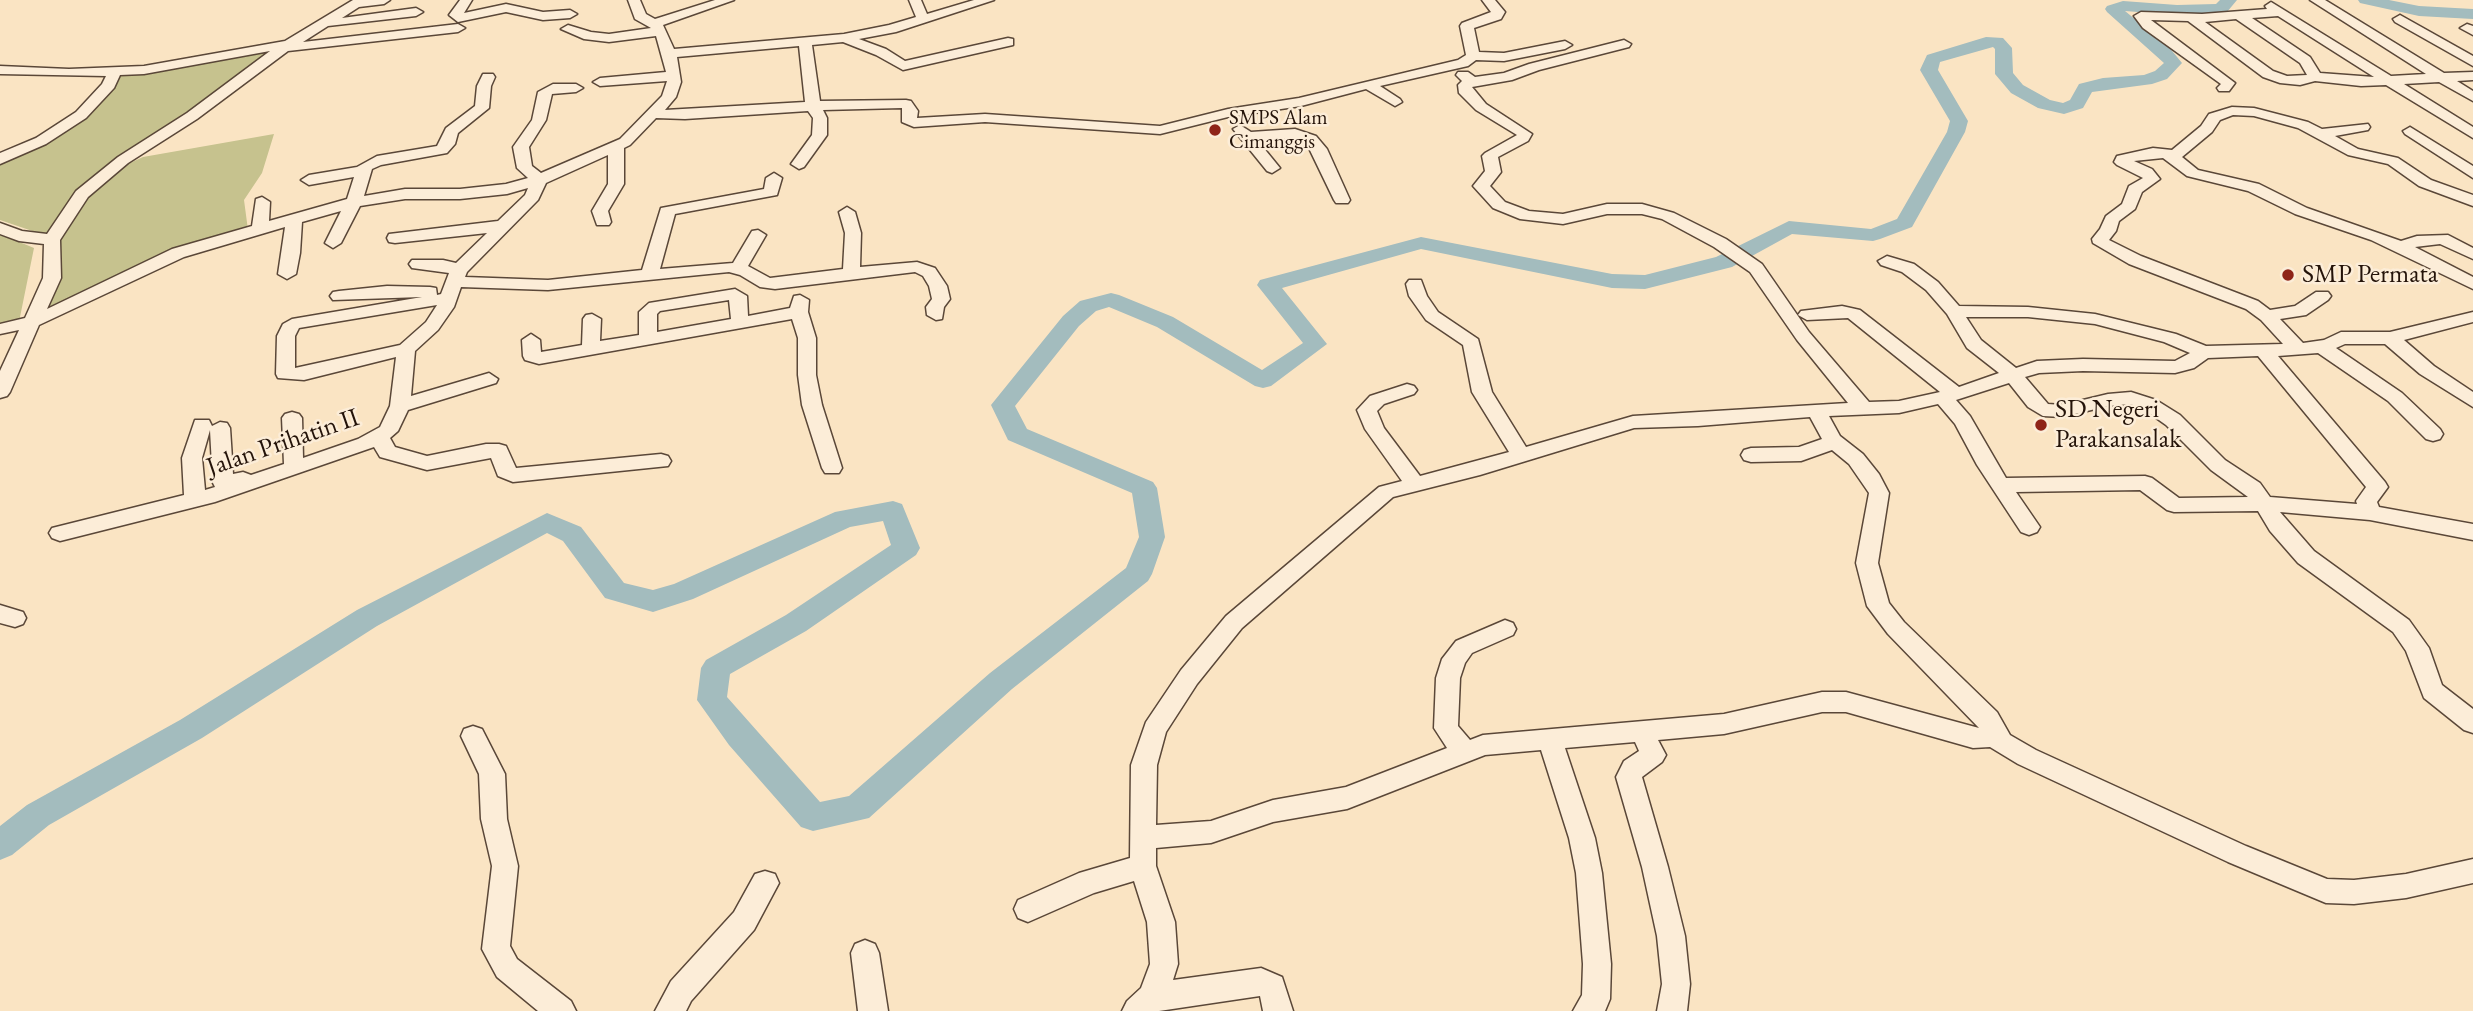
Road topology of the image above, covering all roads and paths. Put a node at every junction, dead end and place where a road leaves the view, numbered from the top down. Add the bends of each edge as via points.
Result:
1 (384, 0) edge
2 (466, 0) edge
3 (634, 0) edge
4 (728, 0) edge
5 (915, 0) edge
6 (988, 0) edge
7 (1488, 0) edge
8 (2262, 0) edge
9 (2316, 0) edge
10 (359, 2) edge
11 (416, 12) dead end
12 (2280, 12) junction
13 (570, 14) dead end
14 (2240, 16) junction
15 (2192, 18) junction
16 (923, 19) junction
17 (2400, 19) dead end
18 (326, 23) junction
19 (458, 28) dead end
20 (657, 28) junction
21 (568, 29) dead end
22 (844, 38) junction
23 (1008, 42) dead end
24 (805, 43) junction
25 (1571, 44) dead end
26 (1624, 44) dead end
27 (288, 46) junction
28 (669, 54) junction
29 (1473, 56) junction
30 (2473, 62) edge
31 (1454, 66) junction
32 (0, 70) edge
33 (114, 72) junction
34 (674, 76) junction
35 (2473, 76) edge
36 (488, 77) dead end
37 (2315, 77) junction
38 (2442, 78) junction
39 (2389, 80) junction
40 (600, 82) dead end
41 (1472, 82) junction
42 (1368, 83) junction
43 (576, 88) dead end
44 (2224, 89) dead end
45 (2473, 97) edge
46 (1395, 102) dead end
47 (813, 106) junction
48 (1228, 113) junction
49 (654, 114) junction
50 (2363, 127) dead end
51 (2410, 131) dead end
52 (2322, 134) junction
53 (2473, 134) edge
54 (1247, 137) junction
55 (616, 147) junction
56 (2174, 156) junction
57 (0, 159) edge
58 (799, 164) dead end
59 (1272, 168) dead end
60 (365, 170) junction
61 (2473, 173) edge
62 (774, 178) dead end
63 (309, 180) dead end
64 (539, 180) junction
65 (1342, 200) dead end
66 (2473, 201) edge
67 (262, 202) dead end
68 (354, 202) junction
69 (848, 212) dead end
70 (294, 219) junction
71 (603, 222) dead end
72 (502, 226) junction
73 (0, 228) edge
74 (260, 229) junction
75 (758, 234) dead end
76 (395, 238) dead end
77 (52, 240) junction
78 (332, 243) dead end
79 (2403, 246) junction
80 (2473, 254) edge
81 (1887, 261) dead end
82 (418, 264) dead end
83 (738, 268) junction
84 (851, 273) junction
85 (287, 274) dead end
86 (649, 275) junction
87 (800, 280) junction
88 (1415, 284) dead end
89 (2473, 284) edge
90 (452, 285) junction
91 (339, 296) dead end
92 (2322, 296) dead end
93 (1954, 311) junction
94 (799, 312) junction
95 (936, 315) dead end
96 (1807, 315) dead end
97 (2267, 316) junction
98 (2473, 317) edge
99 (592, 319) dead end
100 (35, 321) junction
101 (740, 321) junction
102 (0, 329) edge
103 (2390, 338) junction
104 (530, 340) dead end
105 (648, 340) junction
106 (2322, 347) junction
107 (406, 349) junction
108 (591, 349) junction
109 (2299, 350) junction
110 (2264, 351) junction
111 (2204, 352) junction
112 (2014, 376) junction
113 (489, 379) dead end
114 (1407, 390) dead end
115 (0, 392) edge
116 (1950, 396) junction
117 (2473, 401) edge
118 (400, 405) junction
119 (1864, 409) junction
120 (1816, 410) junction
121 (292, 418) dead end
122 (2433, 434) dead end
123 (375, 440) junction
124 (1834, 442) junction
125 (1751, 455) dead end
126 (1521, 456) junction
127 (661, 461) dead end
128 (293, 466) junction
129 (832, 468) dead end
130 (1414, 483) junction
131 (2000, 485) junction
132 (195, 500) junction
133 (2263, 504) junction
134 (2370, 513) junction
135 (2029, 527) dead end
136 (2473, 532) edge
137 (60, 533) dead end
138 (1505, 629) dead end
139 (2473, 723) edge
140 (1642, 731) junction
141 (1994, 734) junction
142 (473, 736) dead end
143 (1550, 740) junction
144 (1464, 751) junction
145 (1143, 838) junction
146 (1143, 866) junction
147 (2473, 871) edge
148 (765, 883) dead end
149 (1028, 909) dead end
150 (864, 953) dead end
151 (1145, 1004) edge
152 (561, 1011) edge
153 (670, 1011) edge
154 (873, 1011) edge
155 (1278, 1011) edge
156 (1588, 1011) edge
157 (1672, 1011) edge

1 - 10 street
2 - 13 street via 458,18 506,8 543,16
3 - 20 street via 640,16
4 - 20 street
5 - 16 street
6 - 16 street
7 - 29 street via 1498,12 1496,16 1467,26
8 - 12 street
9 - 38 street
10 - 18 street
11 - 18 street
12 - 14 street
12 - 39 street
14 - 15 street
14 - 37 street via 2305,60
15 - 37 street via 2270,75 2298,81
15 - 44 street via 2140,18 2225,80 2229,85
16 - 22 street
17 - 30 street
18 - 27 street
19 - 27 street
20 - 21 street via 610,38
20 - 28 street
22 - 23 street via 903,66
22 - 24 street
24 - 28 street
24 - 47 street
25 - 29 street via 1504,57
26 - 41 street via 1507,77
27 - 33 street
27 - 77 street via 100,176 66,214
28 - 34 street
29 - 31 street
31 - 41 street
31 - 42 street
32 - 33 street
33 - 57 street via 109,85 81,115
34 - 40 street
34 - 49 street via 671,94
35 - 38 street
36 - 60 street via 482,108 451,131 442,150 377,161
37 - 39 street via 2343,82
38 - 39 street
38 - 45 street
39 - 53 street
41 - 119 street via 1464,90 1481,107 1525,134 1490,156 1493,172 1481,186 1499,205 1550,219 1606,209 1642,209 1668,216 1720,243 1756,268 1803,336
42 - 46 street
42 - 48 street via 1301,102
43 - 64 street via 545,92 539,120 521,148 526,168
47 - 48 street via 906,104 911,111 909,121 914,123 1044,120 1148,131
47 - 49 street
47 - 58 street via 820,118 819,135
48 - 54 street
49 - 55 street
50 - 52 street
51 - 61 street
52 - 56 street via 2260,113 2232,111 2213,118 2207,129
52 - 66 street via 2347,149 2393,161 2425,183
54 - 59 street
54 - 65 street via 1295,133 1311,139
55 - 64 street
55 - 71 street via 616,184 600,211
56 - 79 street via 2193,173 2253,187 2301,211
56 - 97 street via 2153,153 2122,159 2152,179 2135,189 2129,206 2114,216 2100,241 2135,260 2247,302
60 - 63 street
60 - 68 street
62 - 86 street via 771,192 667,211
64 - 68 street via 500,190 405,194
64 - 72 street via 529,202
67 - 74 street
68 - 70 street
68 - 78 street
69 - 84 street via 853,233
70 - 74 street
70 - 85 street
72 - 76 street
72 - 90 street
73 - 77 street via 19,236
74 - 100 street via 178,253
75 - 83 street
77 - 100 street via 52,278
79 - 80 street via 2442,240
79 - 89 street
81 - 93 street via 1926,280
82 - 90 street via 443,265
83 - 86 street
83 - 87 street via 766,283
84 - 87 street
84 - 95 street via 906,267 925,270 933,276 941,297
86 - 90 street via 548,285
87 - 94 street
88 - 126 street via 1432,316 1472,343 1482,392
90 - 91 street via 422,293
90 - 107 street via 432,326
90 - 107 street via 292,324 286,336 285,374 304,374
92 - 97 street via 2300,311
93 - 111 street via 2088,318 2170,338
93 - 112 street via 1974,344
94 - 101 street
94 - 129 street via 807,338 812,405
96 - 116 street via 1854,314
97 - 109 street
98 - 103 street
99 - 108 street
100 - 102 street
100 - 115 street
101 - 105 street
101 - 105 street via 735,294 660,306 648,310
103 - 106 street via 2341,338
103 - 117 street
104 - 108 street via 534,358
105 - 108 street
106 - 109 street
106 - 122 street via 2395,397
107 - 118 street, Jalan Prihatin II
109 - 110 street
110 - 111 street
110 - 134 street via 2378,487 2366,501
111 - 112 street via 2175,367 2054,365
112 - 116 street
112 - 133 street via 2038,407 2049,412 2120,398 2143,401 2173,420 2218,465 2249,484
113 - 118 street
114 - 130 street via 1377,400 1367,410
116 - 119 street
116 - 131 street
118 - 123 street, Jalan Prihatin II via 388,431
119 - 120 street
120 - 124 street
120 - 126 street via 1633,422
121 - 128 street
123 - 127 street via 381,440 387,452 427,463 499,451 505,471 513,475
123 - 128 street, Jalan Prihatin II
124 - 125 street via 1801,454
124 - 141 street via 1850,452 1879,493 1867,563 1878,606 1987,719
126 - 130 street
128 - 132 street, Jalan Prihatin II
128 - 132 street via 223,484 211,427 192,458
130 - 145 street via 1373,500 1240,616 1189,677 1148,745
131 - 133 street via 2127,481 2147,483 2174,505
131 - 135 street
132 - 137 street, Jalan Prihatin II
133 - 134 street
133 - 139 street via 2306,557 2401,626 2417,648 2432,691
134 - 136 street
138 - 144 street via 1464,647 1454,659 1448,678 1446,728
140 - 141 street via 1724,724 1839,701 1973,738
140 - 143 street
140 - 157 street via 1653,755 1633,768 1629,777 1671,936 1676,984
141 - 147 street via 2027,757 2326,891 2406,886
142 - 152 street via 492,774 494,819 505,866 496,949 507,968
143 - 144 street via 1495,743
143 - 156 street via 1589,873 1597,964 1596,999
144 - 145 street via 1348,798 1273,811 1210,832
145 - 146 street
146 - 149 street via 1089,882
146 - 151 street via 1158,908 1164,944 1164,972
148 - 153 street via 744,921 681,991
150 - 154 street
151 - 155 street via 1261,982 1272,987

